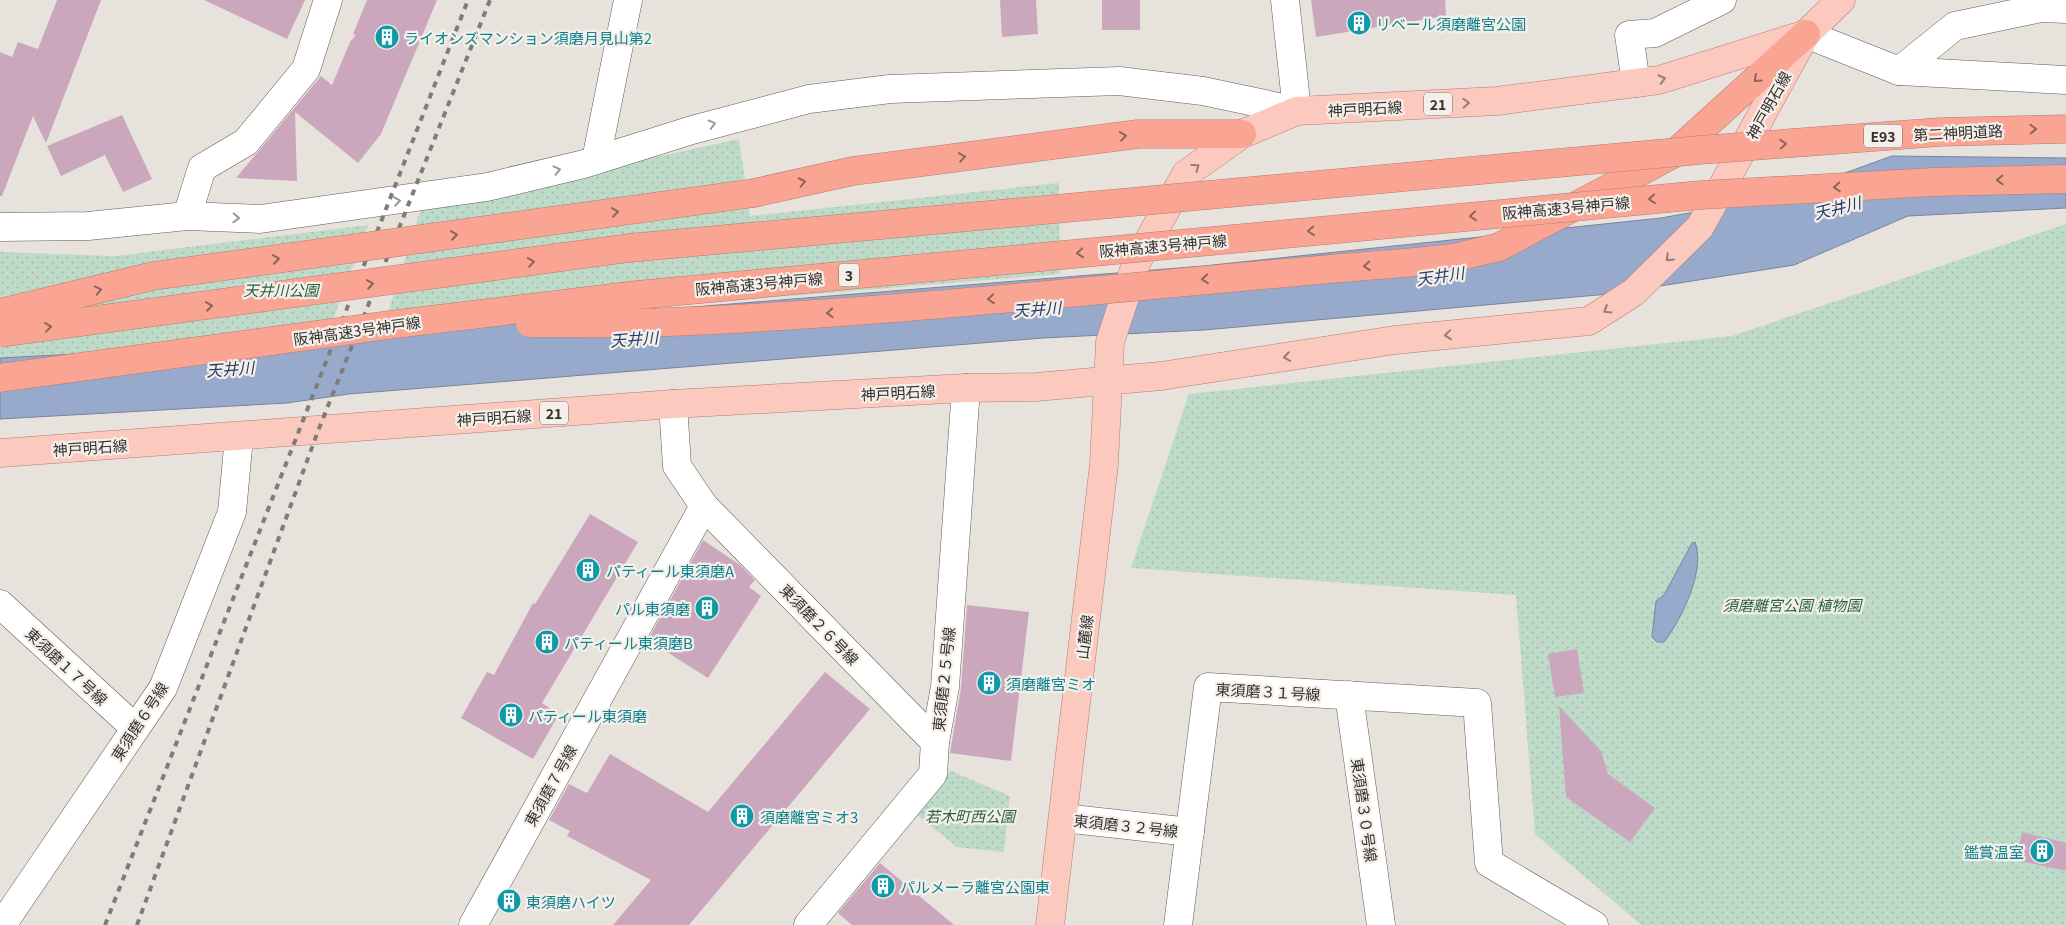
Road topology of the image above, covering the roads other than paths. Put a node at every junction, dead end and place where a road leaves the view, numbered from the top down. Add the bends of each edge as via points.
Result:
1 (328, 0) edge
2 (628, 0) edge
3 (1285, 0) edge
4 (1722, 0) edge
5 (1841, 0) edge
6 (2066, 9) edge
7 (1806, 34) junction
8 (1899, 71) junction
9 (2066, 80) edge
10 (1636, 83) junction
11 (1297, 111) junction
12 (2066, 129) edge
13 (1242, 134) junction
14 (596, 160) junction
15 (2066, 179) edge
16 (187, 216) junction
17 (0, 227) edge
18 (0, 313) edge
19 (396, 324) junction
20 (0, 334) edge
21 (0, 378) edge
22 (1108, 379) junction
23 (966, 388) junction
24 (673, 404) junction
25 (239, 436) junction
26 (0, 453) edge
27 (704, 506) junction
28 (0, 604) edge
29 (1349, 695) junction
30 (134, 728) junction
31 (935, 742) junction
32 (1062, 818) junction
33 (1190, 832) junction
34 (2, 925) edge
35 (473, 925) edge
36 (808, 925) edge
37 (1050, 925) edge
38 (1178, 925) edge
39 (1381, 925) edge
40 (1594, 925) edge

1 - 16 street via 306,69 246,142 202,168
2 - 14 street
3 - 11 street
4 - 10 street via 1655,33 1629,35
5 - 7 main road, 神戸明石線 / 21
6 - 8 street via 2041,8 1955,26
7 - 8 street
10 -> 7 main road, 神戸明石線 / 21 via 1659,80
7 -> 19 highway, bridge via 1675,152 1499,247 1453,258 862,311 667,322
7 -> 22 main road, 神戸明石線 / 21 via 1700,227 1634,292 1589,321 1395,340 1161,376
8 - 9 street
11 -> 10 main road, 神戸明石線 / 21 via 1497,101
11 - 13 main road, 神戸明石線 / 21
14 -> 11 street via 809,99 890,88 1119,82 1203,92
20 -> 12 highway, 第二神明道路 / E93, bridge via 629,248 1700,150 1940,132
18 -> 13 highway, bridge via 153,276 754,193 853,171 1138,134
22 -> 13 main road, 神戸明石線 / 21 via 1110,342 1135,267 1186,174
16 -> 14 street via 260,219 390,202 488,187
15 -> 19 highway, 阪神高速3号神戸線 / 3, bridge via 1934,182 1701,195 637,295
16 - 17 street via 88,226
19 - 21 highway, 阪神高速3号神戸線 / 3, bridge
22 - 23 main road, 神戸明石線 / 21
22 - 32 main road, 山麓線 via 1104,464
23 - 24 main road, 神戸明石線 / 21
23 - 31 street, 東須磨２５号線 via 945,687
24 - 25 main road, 神戸明石線 / 21
24 - 27 street via 677,466
25 - 26 main road, 神戸明石線 / 21
25 - 30 street, 東須磨６号線 via 232,512 163,688
27 - 31 street, 東須磨２６号線
27 - 35 street, 東須磨７号線
28 - 30 street, 東須磨１７号線
29 - 33 street, 東須磨３１号線 via 1208,687
29 - 39 street, 東須磨３０号線
29 - 40 street, 東須磨３１号線 via 1477,703 1489,863
30 - 34 street, 東須磨６号線
31 - 36 street, 東須磨２５号線 via 933,774
32 - 33 street, 東須磨３２号線
32 - 37 main road, 山麓線
33 - 38 street, 東須磨３１号線

